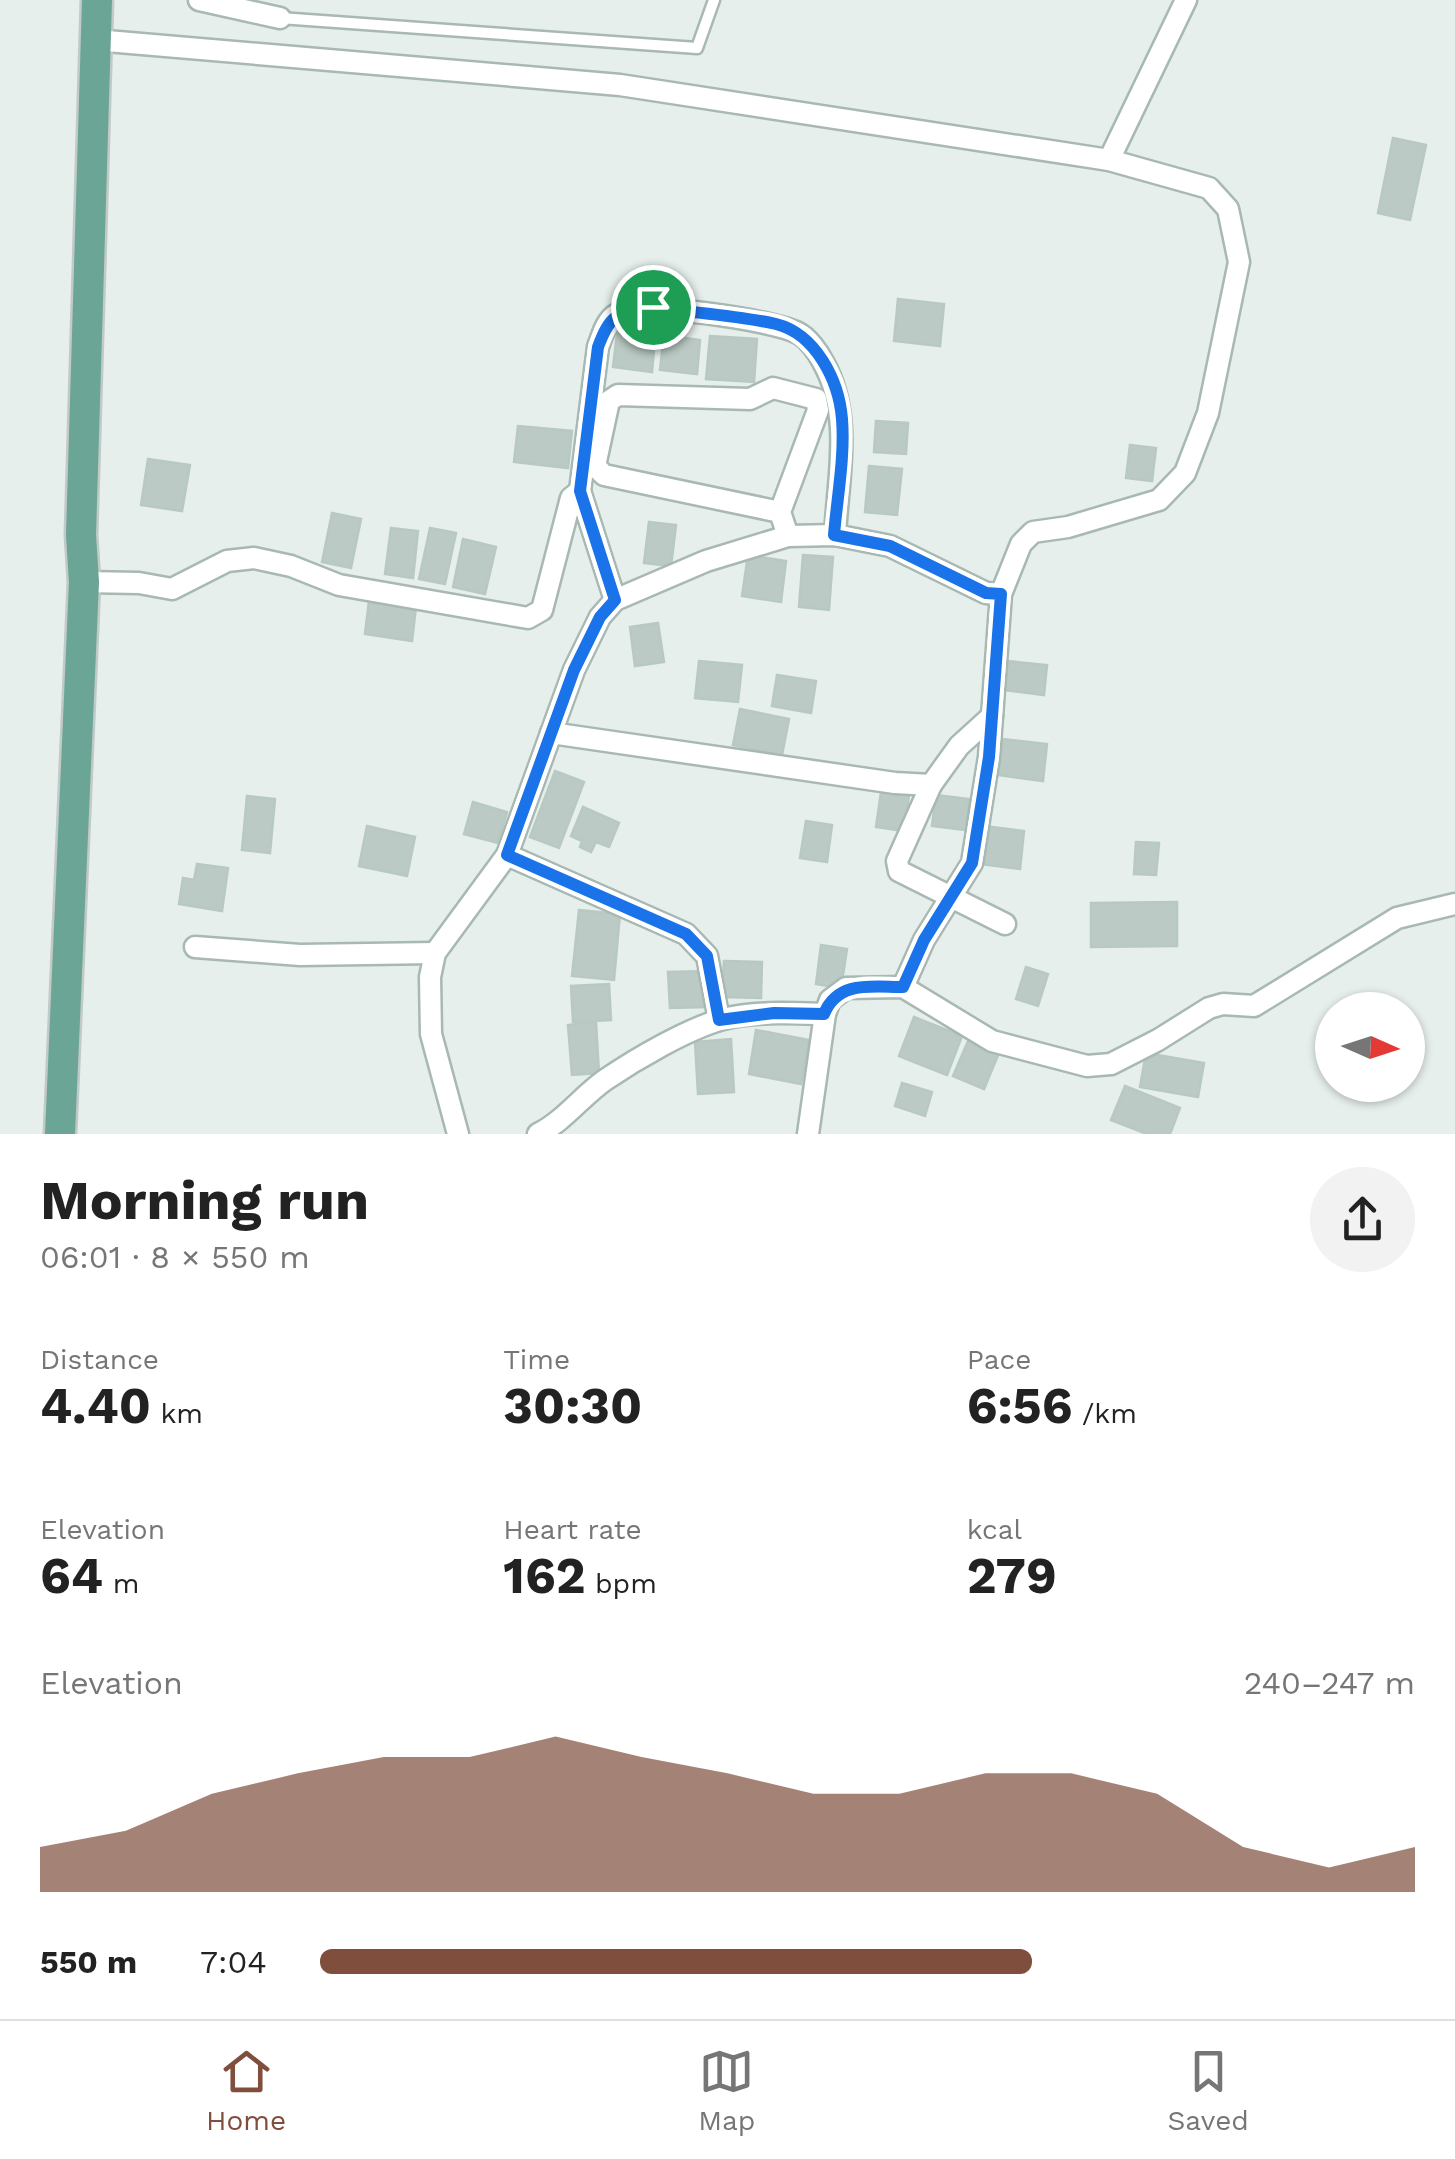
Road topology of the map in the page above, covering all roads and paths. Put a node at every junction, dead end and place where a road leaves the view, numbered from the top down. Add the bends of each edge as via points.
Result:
1 (97, 0) edge
2 (200, 0) edge
3 (714, 0) edge
4 (1186, 0) edge
5 (280, 18) joint
6 (95, 40) junction
7 (1109, 160) junction
8 (580, 491) junction
9 (780, 512) junction
10 (834, 535) junction
11 (788, 536) junction
12 (84, 582) junction
13 (1001, 594) junction
14 (615, 600) junction
15 (992, 716) junction
16 (551, 734) junction
17 (931, 785) junction
18 (507, 855) junction
19 (951, 899) junction
20 (1455, 904) edge
21 (1005, 924) dead end
22 (194, 947) dead end
23 (434, 953) junction
24 (903, 987) junction
25 (824, 1014) junction
26 (719, 1020) junction
27 (60, 1134) edge
28 (458, 1134) edge
29 (538, 1134) edge
30 (808, 1134) edge

1 - 6 main road
2 - 5 street
3 - 5 lane via 697,48
4 - 7 street
6 - 7 street via 620,85
6 - 12 main road
7 - 13 street via 1209,188 1228,209 1239,262 1208,413 1185,473 1158,500 1034,532
8 - 10 street via 598,347 617,314 653,307 778,324 803,336 836,390 842,419
8 - 12 street via 571,498 542,610 528,618 339,585 254,558 227,561 172,589
8 - 14 street
9 - 9 street via 604,475 595,466 609,400 750,399 773,388 816,399 818,410
9 - 11 street
10 - 11 street
10 - 13 street via 890,546 986,593
11 - 14 street via 706,561
12 - 27 main road
13 - 15 street
14 - 16 street via 591,635
15 - 17 street
15 - 19 street via 972,863
16 - 17 street
16 - 18 street
17 - 19 street via 897,861 899,872
18 - 23 street
18 - 26 street via 686,934 707,956
19 - 21 street
19 - 24 street
20 - 24 street via 1397,918 1254,1006 1209,1008 1111,1064 1087,1066 992,1041
22 - 23 street
23 - 28 street via 431,1034
24 - 25 street via 846,988
25 - 26 street
25 - 30 street
26 - 29 street via 604,1081

